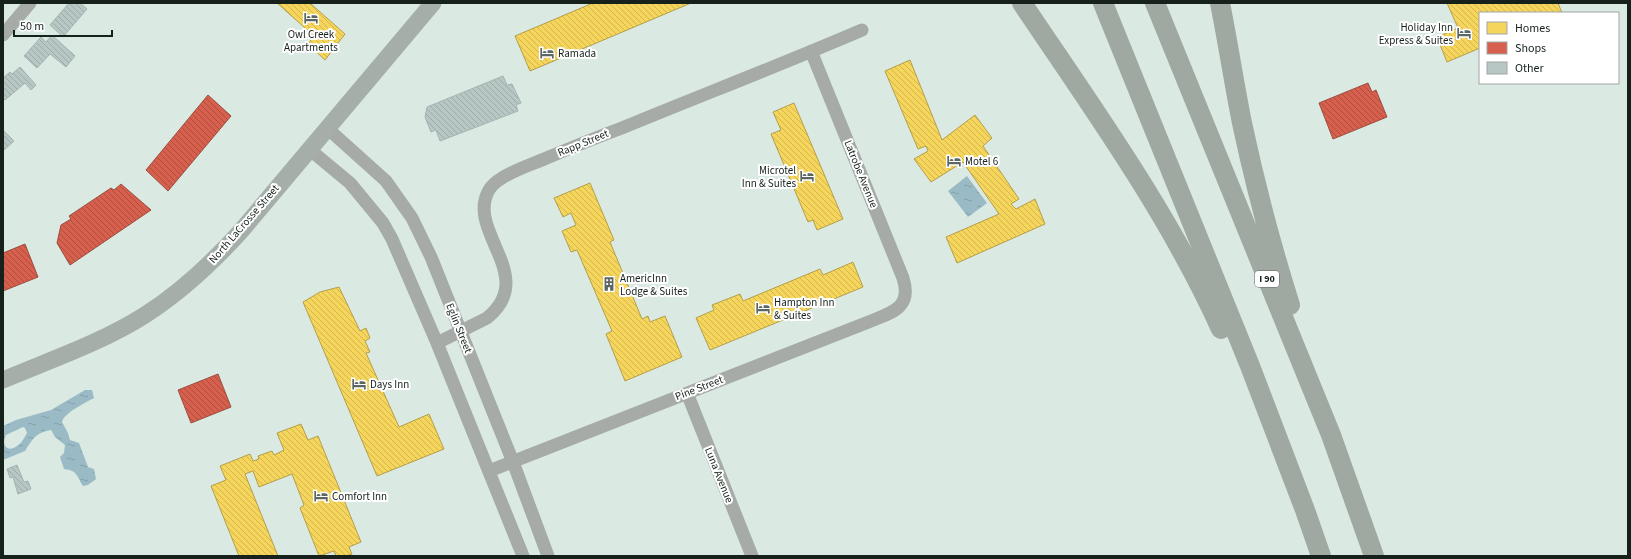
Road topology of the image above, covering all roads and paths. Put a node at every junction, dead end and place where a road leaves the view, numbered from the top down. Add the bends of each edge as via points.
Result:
1 (30, 3) edge
2 (433, 3) edge
3 (1022, 3) edge
4 (1103, 3) edge
5 (1155, 3) edge
6 (1220, 3) edge
7 (862, 30) dead end
8 (3, 35) edge
9 (811, 51) junction
10 (326, 128) junction
11 (309, 149) junction
12 (905, 298) joint
13 (460, 332) junction
14 (437, 343) junction
15 (3, 380) edge
16 (686, 393) junction
17 (1331, 435) junction
18 (513, 462) junction
19 (489, 471) junction
20 (1305, 510) junction
21 (523, 556) edge
22 (548, 556) edge
23 (752, 556) edge
24 (1321, 556) edge
25 (1374, 556) edge

1 - 8 street
2 - 10 main road, North LaCrosse Street
3 - 20 highway via 1124,154 1161,214 1217,318
4 - 20 highway
5 - 17 highway, I 90
6 - 17 highway via 1242,122 1262,210
7 - 9 street, Rapp Street
9 - 12 street, Latrobe Avenue via 903,278
9 - 13 street, Rapp Street via 519,169 494,184 485,198 484,216 503,264 505,290 494,313
10 - 11 main road, North LaCrosse Street
10 - 13 street, Eglin Street via 382,177 400,200 422,237
11 - 14 street via 350,183 383,223 399,253
11 - 15 main road, North LaCrosse Street via 226,247 177,292 127,325
12 - 16 street, Pine Street via 901,305 888,314
13 - 14 street, Rapp Street
13 - 18 street, Eglin Street
14 - 19 street
16 - 18 street, Pine Street
16 - 23 street, Luna Avenue
17 - 25 highway, I 90
18 - 19 street, Pine Street
18 - 22 street, Eglin Street
19 - 21 street
20 - 24 highway

